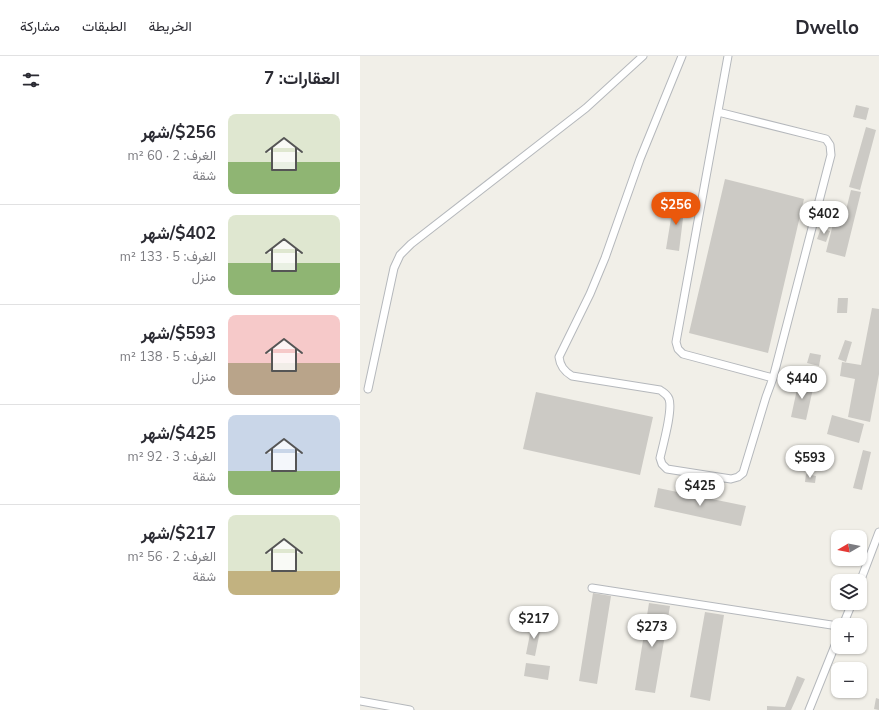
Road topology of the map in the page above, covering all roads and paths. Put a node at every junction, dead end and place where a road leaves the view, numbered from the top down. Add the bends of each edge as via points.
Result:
1 (643, 56) edge
2 (682, 56) edge
3 (728, 56) edge
4 (718, 112) junction
5 (773, 378) junction
6 (368, 389) dead end
7 (879, 532) edge
8 (863, 574) edge
9 (592, 588) dead end
10 (831, 625) edge
11 (832, 654) edge
12 (360, 701) edge
13 (410, 710) edge
14 (809, 710) edge

1 - 6 lane via 586,108 400,255 394,268
2 - 5 lane via 640,159 605,258 559,357 560,363 566,373 572,376 660,390 667,394 670,409 660,458 662,464 667,469 730,479 743,473
3 - 4 lane
4 - 5 lane via 676,342 683,354
4 - 5 lane via 826,139 830,145 831,155
7 - 8 lane
9 - 10 lane
11 - 14 lane
12 - 13 lane

